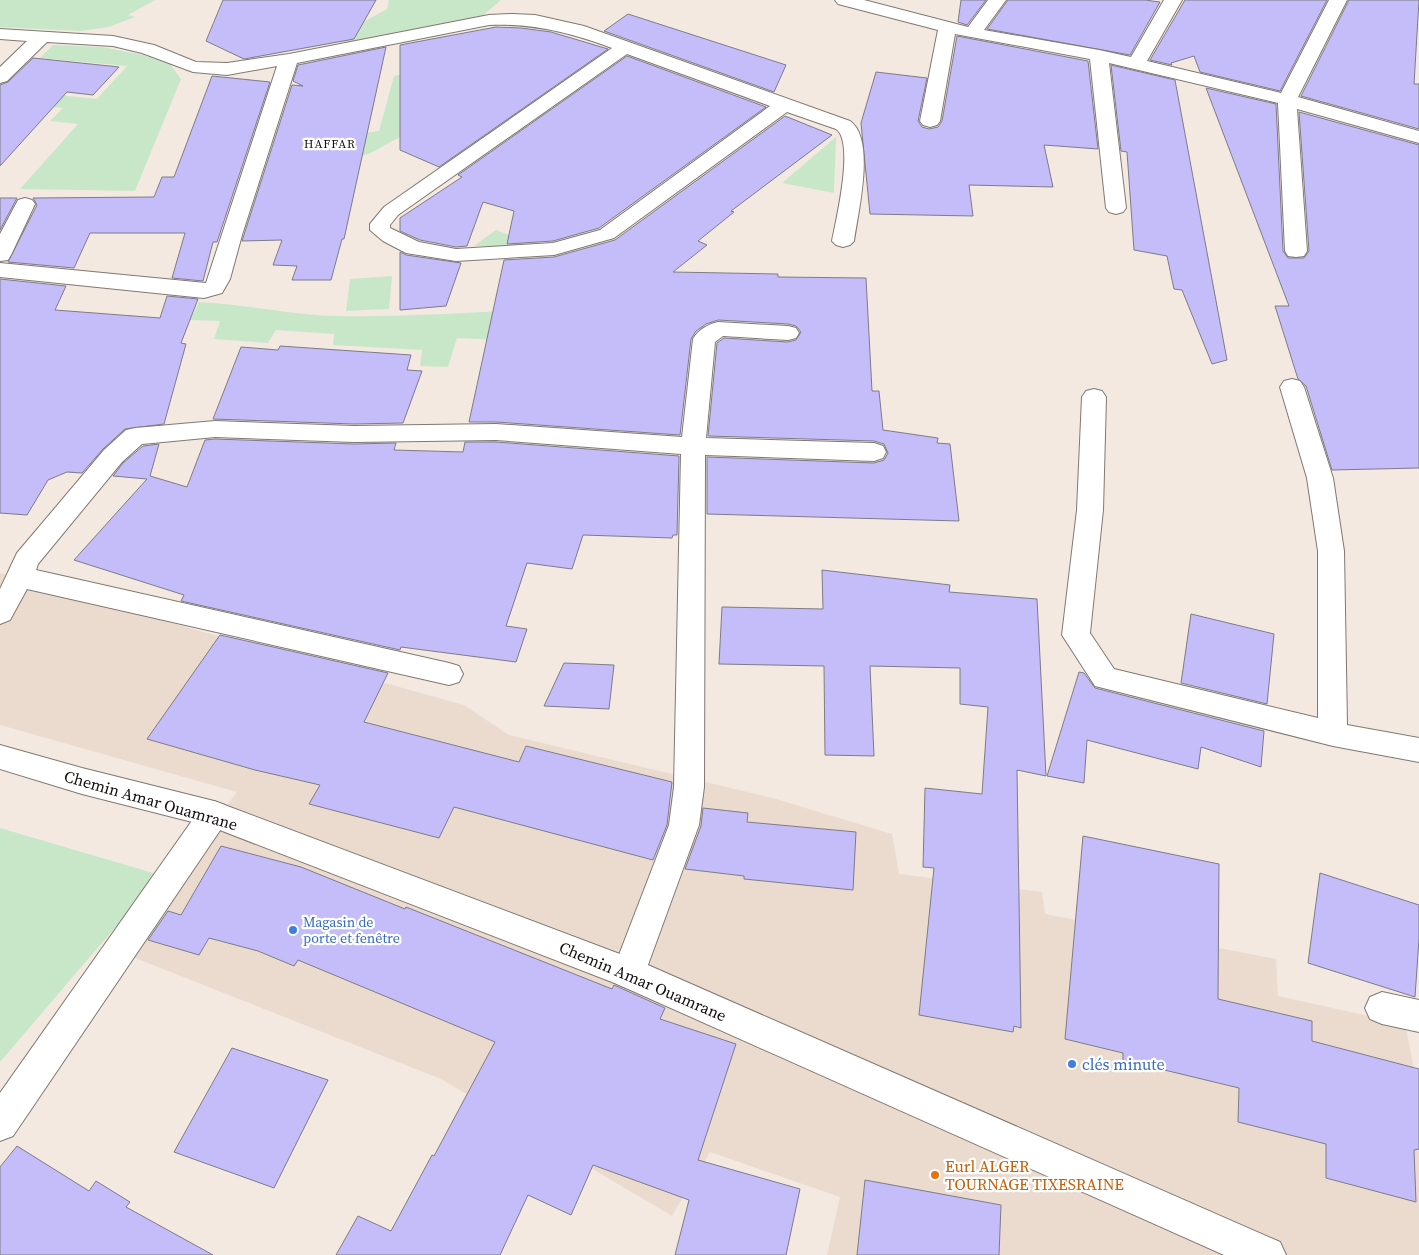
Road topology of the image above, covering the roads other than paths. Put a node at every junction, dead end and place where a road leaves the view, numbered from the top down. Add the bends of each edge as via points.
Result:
1 (844, 0) edge
2 (997, 0) edge
3 (1173, 0) edge
4 (1338, 0) edge
5 (947, 27) junction
6 (972, 33) junction
7 (0, 34) edge
8 (41, 38) junction
9 (625, 47) junction
10 (1099, 55) junction
11 (289, 59) junction
12 (1136, 64) junction
13 (0, 76) edge
14 (1287, 100) junction
15 (785, 104) junction
16 (930, 121) dead end
17 (1419, 136) edge
18 (25, 204) dead end
19 (1116, 208) dead end
20 (843, 241) dead end
21 (1296, 252) dead end
22 (0, 255) edge
23 (0, 270) edge
24 (788, 333) dead end
25 (1292, 387) dead end
26 (1094, 397) dead end
27 (693, 446) junction
28 (874, 452) dead end
29 (20, 577) junction
30 (0, 613) edge
31 (449, 674) dead end
32 (1333, 734) junction
33 (1419, 750) edge
34 (0, 757) edge
35 (214, 814) junction
36 (629, 973) junction
37 (1382, 1008) dead end
38 (1419, 1016) edge
39 (0, 1123) edge
40 (1267, 1255) edge

1 - 5 street
2 - 6 street
3 - 12 street
4 - 14 street
5 - 6 street
5 - 16 street
6 - 10 street
7 - 8 street
8 - 11 street via 113,41 148,49 193,67 227,69
8 - 13 street
9 - 11 street via 578,29 512,18
9 - 15 street
9 - 15 street via 391,211 380,224 380,230 414,248 456,255 554,249 607,234
10 - 12 street
10 - 19 street
11 - 23 street via 214,288 204,291
12 - 14 street
14 - 17 street
14 - 21 street
15 - 20 street via 843,125 850,131 853,140 852,186
18 - 22 street
24 - 27 street via 718,329 704,339
25 - 32 street via 1320,478 1331,551
26 - 32 street via 1090,510 1076,635 1105,678
27 - 28 street
27 - 29 street via 496,432 354,434 215,429 135,436 113,456 26,560
27 - 36 street via 689,787 684,825
29 - 30 street
29 - 31 street
32 - 33 street
34 - 35 street, Chemin Amar Ouamrane
35 - 36 street, Chemin Amar Ouamrane
35 - 39 street
36 - 40 street, Chemin Amar Ouamrane
37 - 38 street

